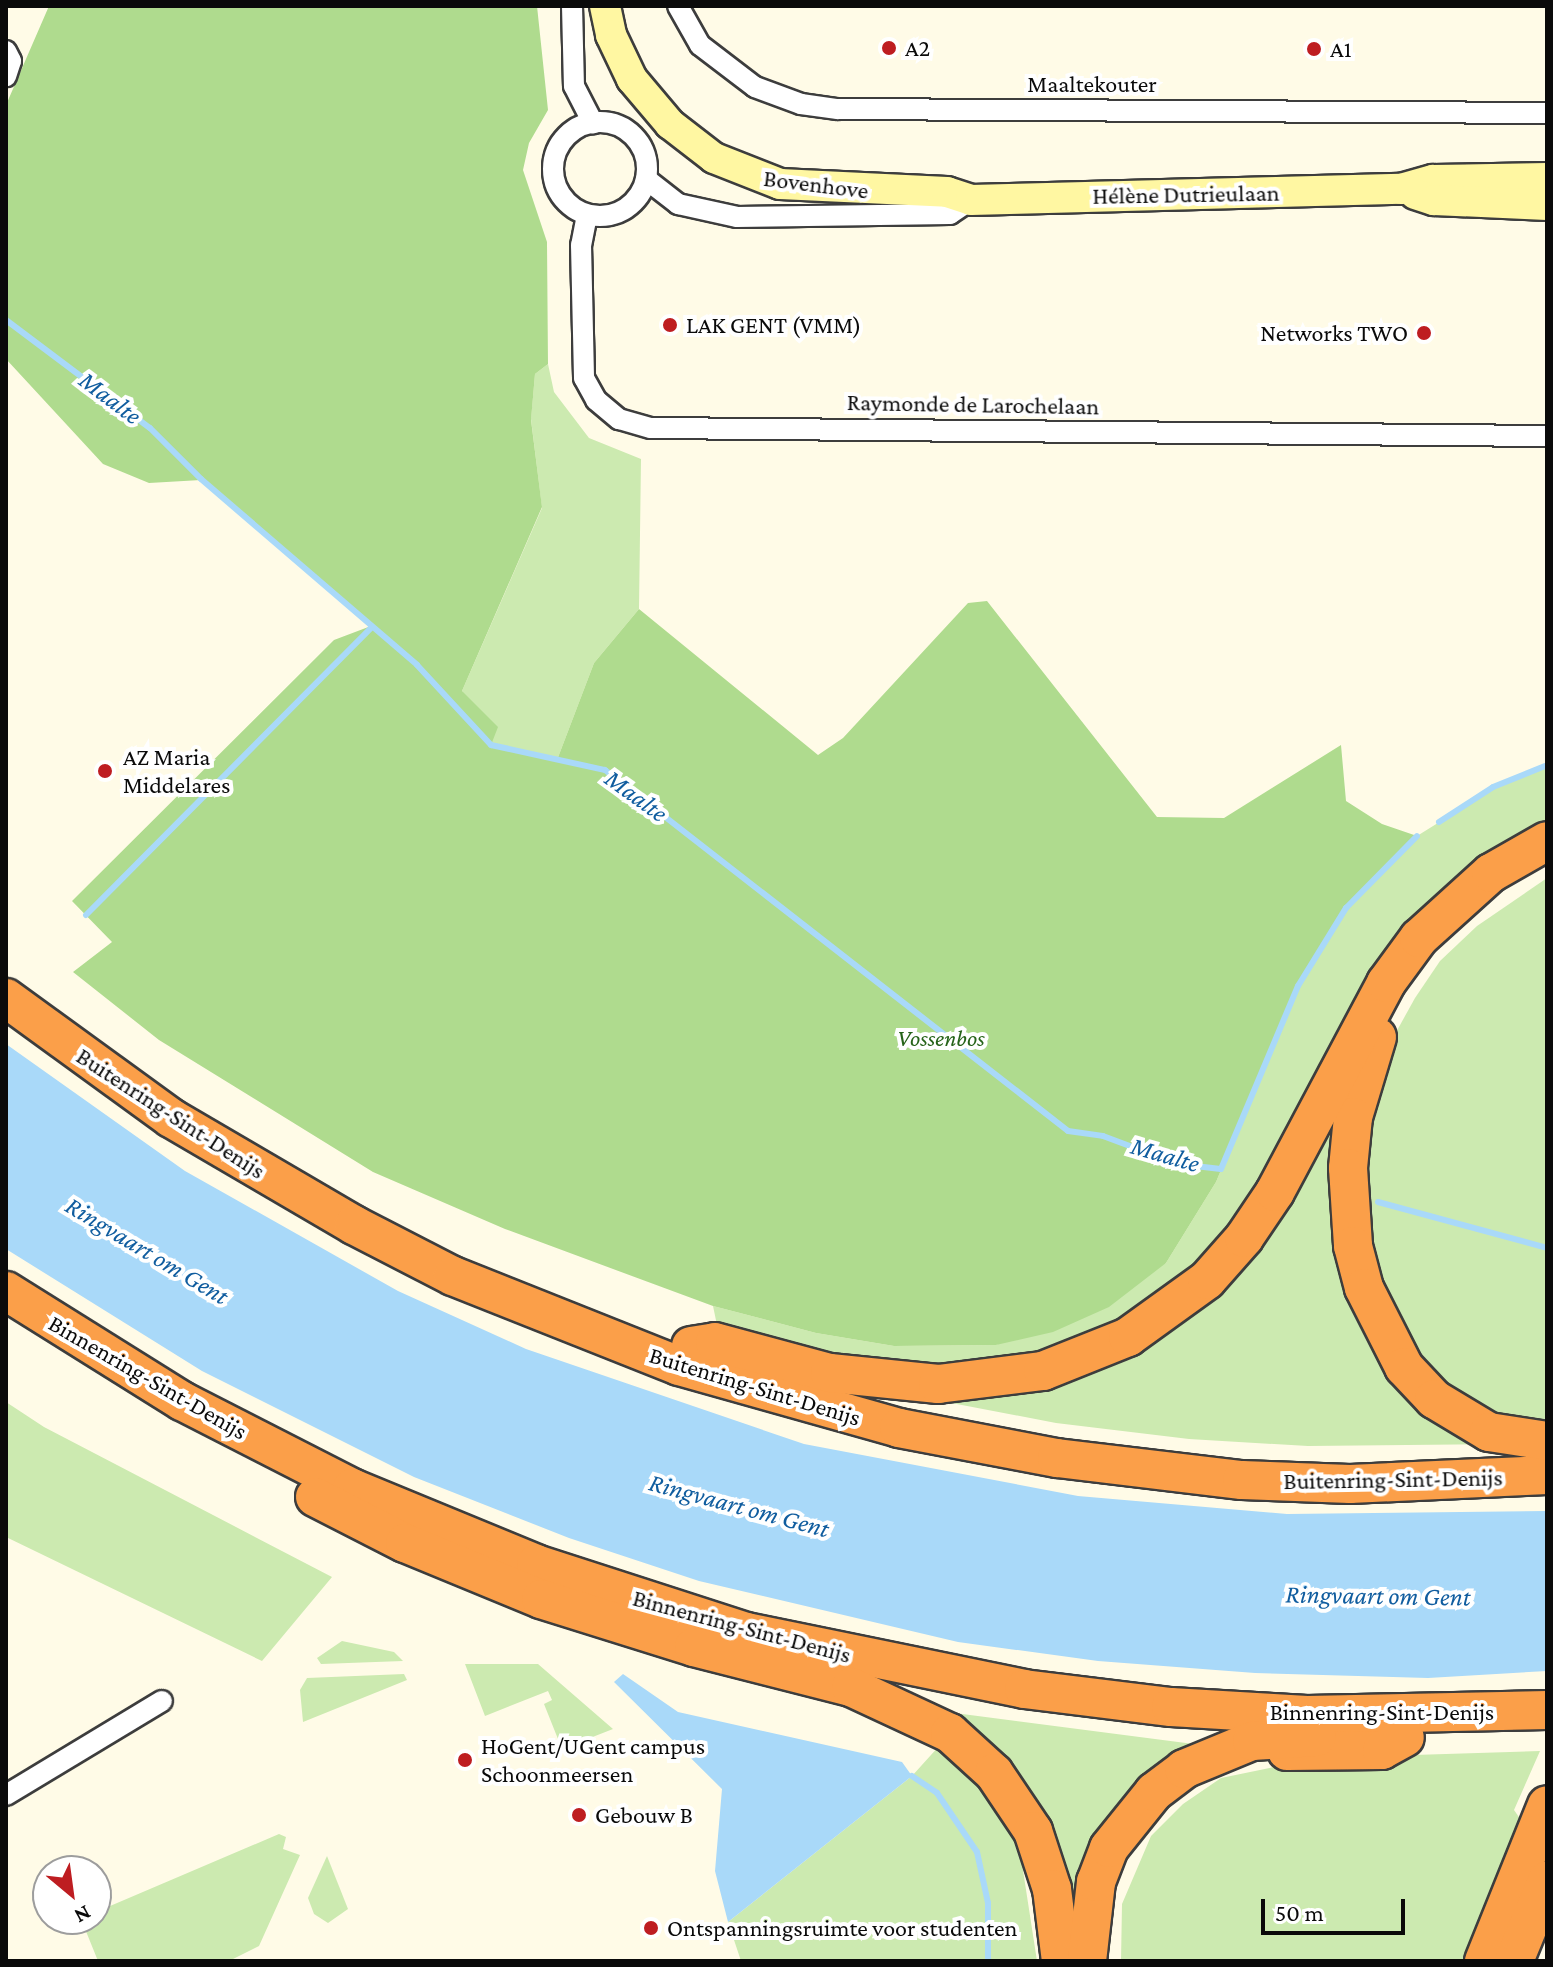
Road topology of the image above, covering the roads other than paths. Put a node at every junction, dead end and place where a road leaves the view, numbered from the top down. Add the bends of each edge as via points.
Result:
1 (572, 6) edge
2 (605, 6) edge
3 (678, 6) edge
4 (6, 51) edge
5 (6, 76) edge
6 (1547, 113) edge
7 (593, 123) junction
8 (646, 179) junction
9 (1544, 183) edge
10 (971, 200) junction
11 (587, 215) junction
12 (1547, 436) edge
13 (1547, 841) edge
14 (1547, 863) edge
15 (6, 998) edge
16 (56, 1027) junction
17 (6, 1291) edge
18 (691, 1346) junction
19 (182, 1401) junction
20 (1547, 1441) edge
21 (1547, 1452) edge
22 (1547, 1475) edge
23 (162, 1701) dead end
24 (1547, 1710) edge
25 (1547, 1733) edge
26 (1405, 1737) junction
27 (6, 1795) edge
28 (1547, 1805) edge
29 (1547, 1881) edge
30 (1061, 1961) edge
31 (1087, 1961) edge
32 (1108, 1961) edge
33 (1484, 1961) edge
34 (1514, 1961) edge

1 - 7 street via 570,64 582,109
2 - 10 street, Bovenhove via 611,35 632,79 670,124 714,158 780,184 947,192
3 - 6 street, Maaltekouter via 700,45 755,87 801,104 838,109
4 - 5 street via 11,61
7 - 8 street via 608,123 634,137 643,149
7 - 11 street via 565,137 553,166 561,197
8 - 10 street via 678,204 737,217 950,214
8 - 11 street via 631,205 617,213
9 - 10 street, Hélène Dutrieulaan via 1433,180 1401,189
11 - 12 street, Raymonde de Larochelaan via 581,245 584,378 596,400 619,419 651,428
13 - 18 highway via 1491,873 1419,938 1378,996 1275,1192 1244,1238 1207,1280 1128,1337 1043,1371 938,1384 830,1373 715,1342
14 - 20 highway via 1464,917 1405,988 1364,1067 1353,1117 1348,1198 1364,1288 1404,1367 1434,1399 1463,1418 1511,1438
15 - 16 highway, Buitenring-Sint-Denijs
16 - 18 highway via 257,1149 389,1217 507,1274
16 - 22 highway, Buitenring-Sint-Denijs via 257,1171 453,1276 591,1334 794,1401 1057,1458 1242,1480 1350,1484
17 - 19 highway, Binnenring-Sint-Denijs
18 - 21 highway via 855,1394 1065,1435 1253,1456
19 - 24 highway, Binnenring-Sint-Denijs via 352,1488 536,1564 733,1628 895,1666 1171,1707 1352,1715
19 - 30 highway via 215,1442 405,1543 541,1599 851,1687 917,1713 950,1733 994,1773 1033,1831 1052,1889
23 - 27 street
25 - 26 highway
26 - 31 highway via 1252,1741 1184,1769 1154,1792 1109,1848 1089,1912
26 - 32 highway via 1382,1750 1259,1755 1226,1765 1169,1802 1125,1861 1114,1893
28 - 33 highway
29 - 34 highway

